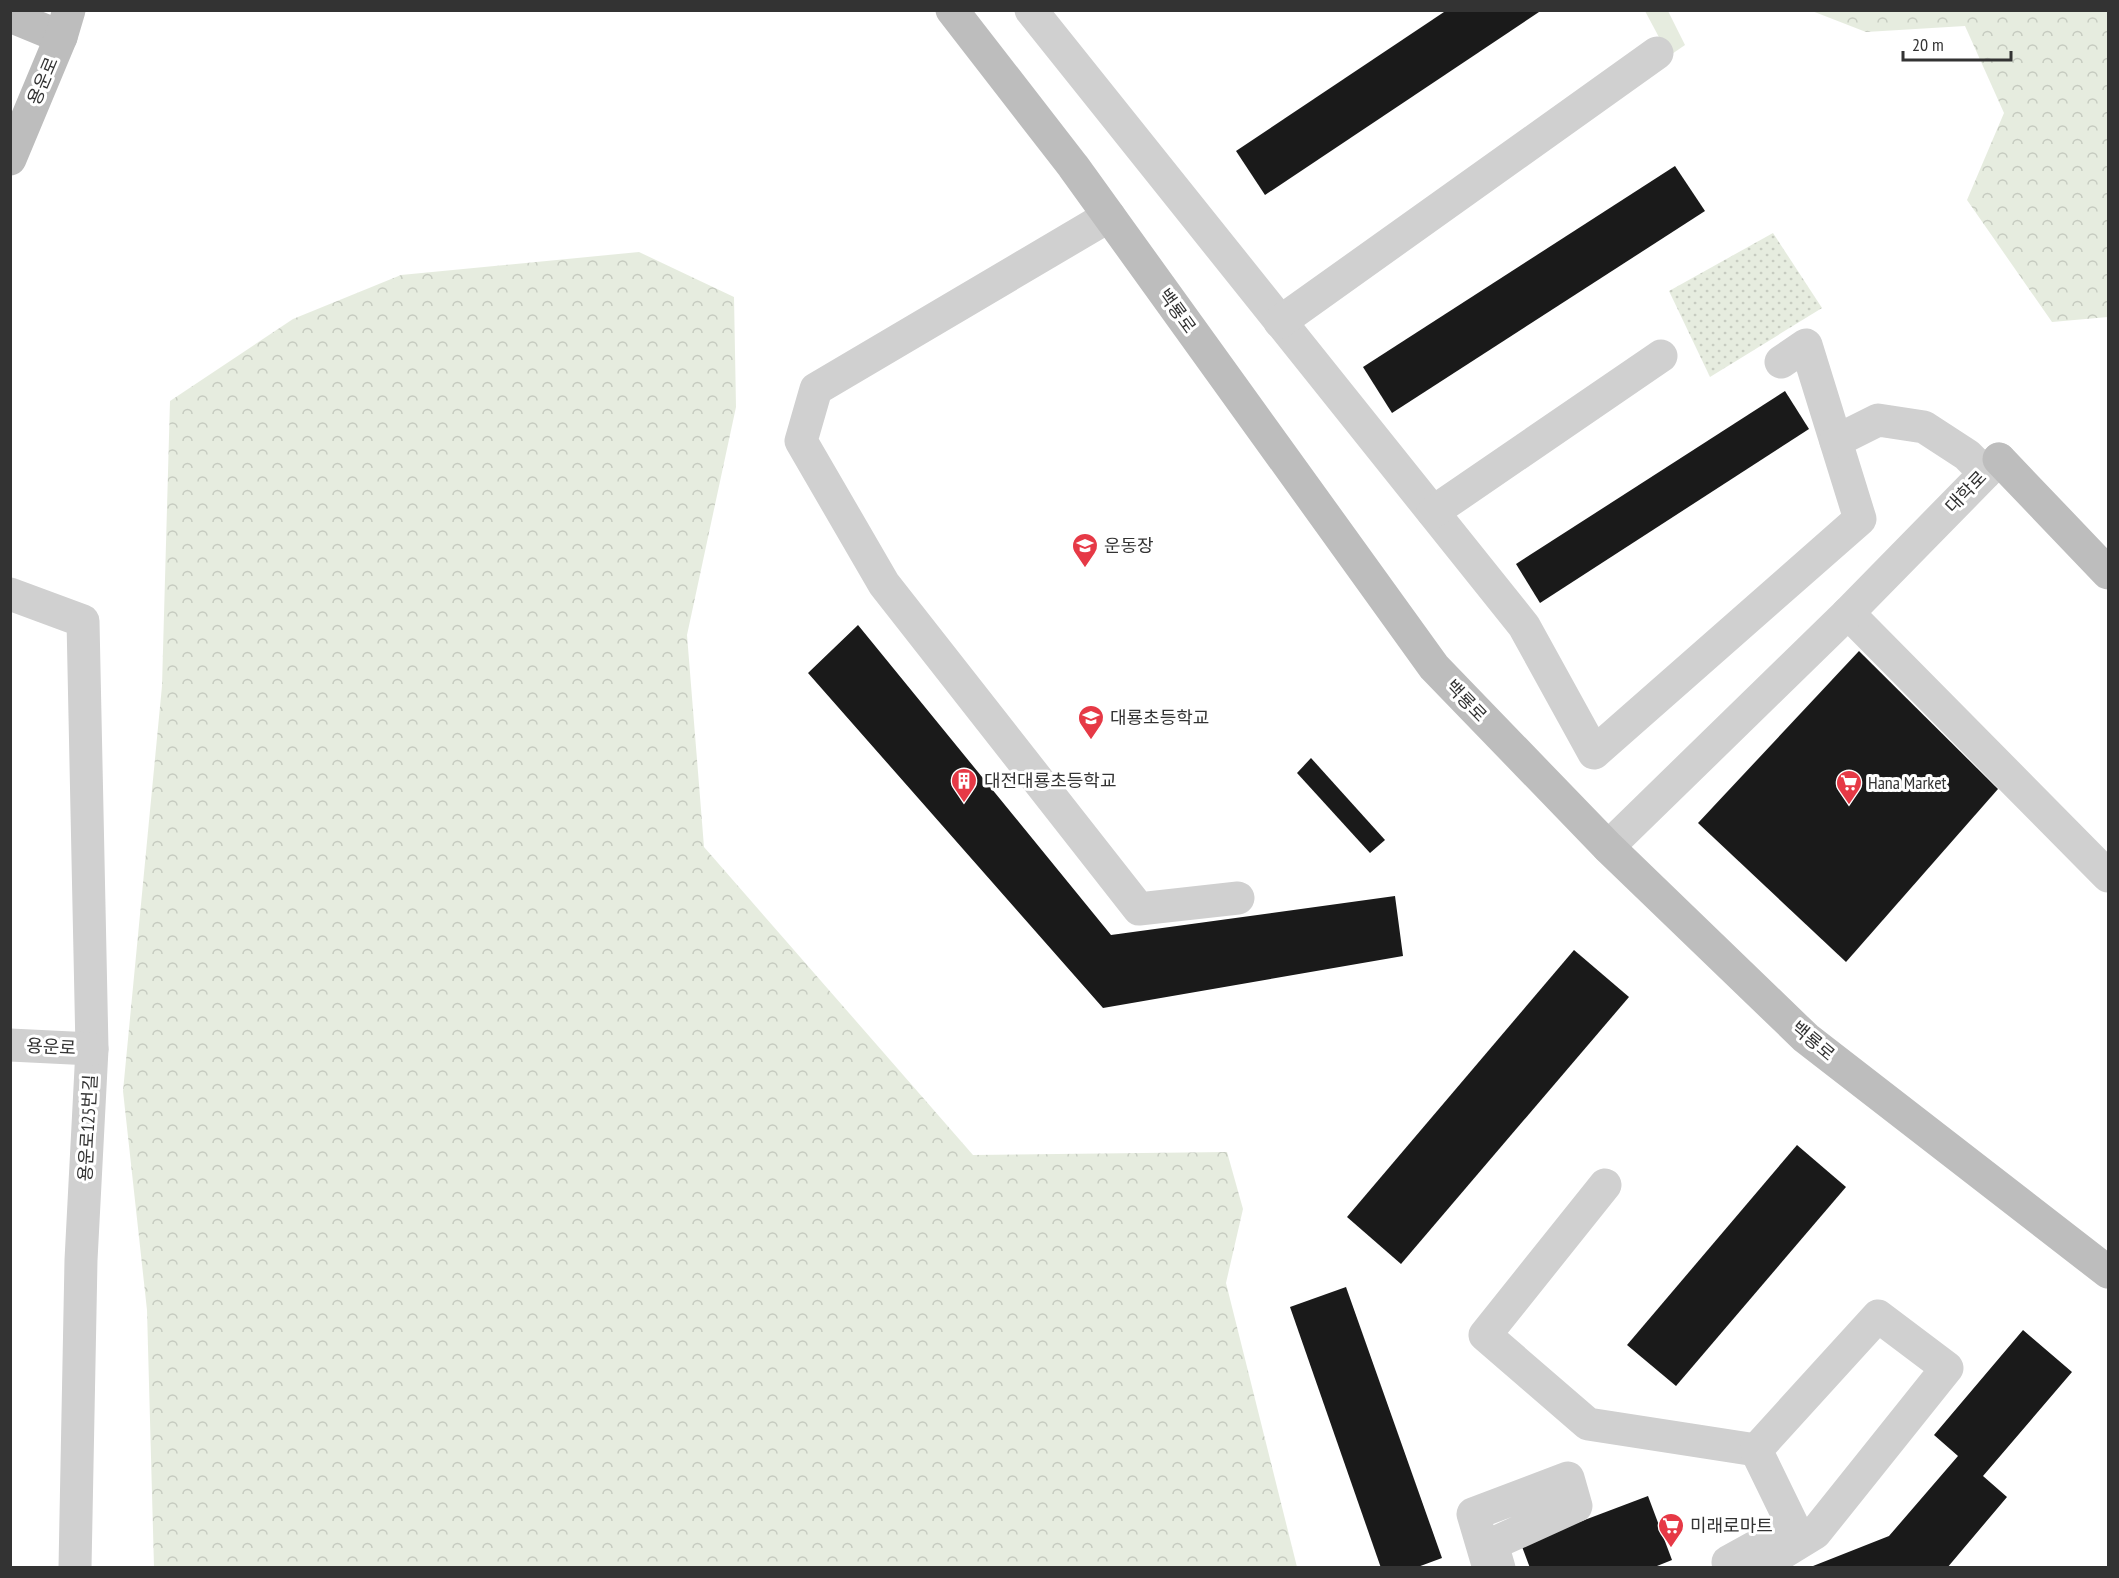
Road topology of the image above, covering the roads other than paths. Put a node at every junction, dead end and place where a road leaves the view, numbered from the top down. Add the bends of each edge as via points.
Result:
1 (90, 10) edge
2 (952, 10) edge
3 (1033, 11) edge
4 (10, 16) edge
5 (65, 24) edge
6 (1657, 53) dead end
7 (10, 159) edge
8 (1109, 216) junction
9 (1280, 322) junction
10 (1661, 356) dead end
11 (1780, 362) dead end
12 (1836, 441) junction
13 (1992, 466) junction
14 (1433, 512) junction
15 (2109, 573) edge
16 (10, 594) edge
17 (1848, 613) junction
18 (1608, 847) junction
19 (2109, 876) edge
20 (1238, 898) dead end
21 (10, 1045) edge
22 (92, 1049) junction
23 (1605, 1185) dead end
24 (2109, 1272) edge
25 (1756, 1450) junction
26 (75, 1568) edge
27 (1489, 1568) edge
28 (1499, 1568) edge
29 (1729, 1568) edge
30 (1758, 1568) edge

1 - 5 main road
2 - 8 main road, 백룡로
3 - 9 street
4 - 5 main road, 용운로
5 - 7 main road, 용운로
6 - 9 street
8 - 18 main road, 백룡로 via 1434,667
8 - 20 street via 816,389 801,441 884,584 1139,909
9 - 14 street
10 - 14 street
11 - 12 street via 1806,345
12 - 13 street via 1878,420 1924,427
12 - 14 street via 1860,519 1594,753 1524,626
13 - 15 main road, 대학로
13 - 17 street, 대학로
16 - 22 street, 용운로125번길 via 83,621
17 - 18 street, 대학로
17 - 19 street
18 - 24 main road, 백룡로 via 1806,1038
21 - 22 street, 용운로
22 - 26 street, 용운로125번길 via 81,1260
23 - 25 street via 1485,1335 1588,1424
25 - 29 street via 1793,1526 1728,1562
25 - 30 street via 1878,1317 1947,1368 1815,1533
27 - 28 street via 1473,1514 1568,1478 1576,1506 1492,1544

